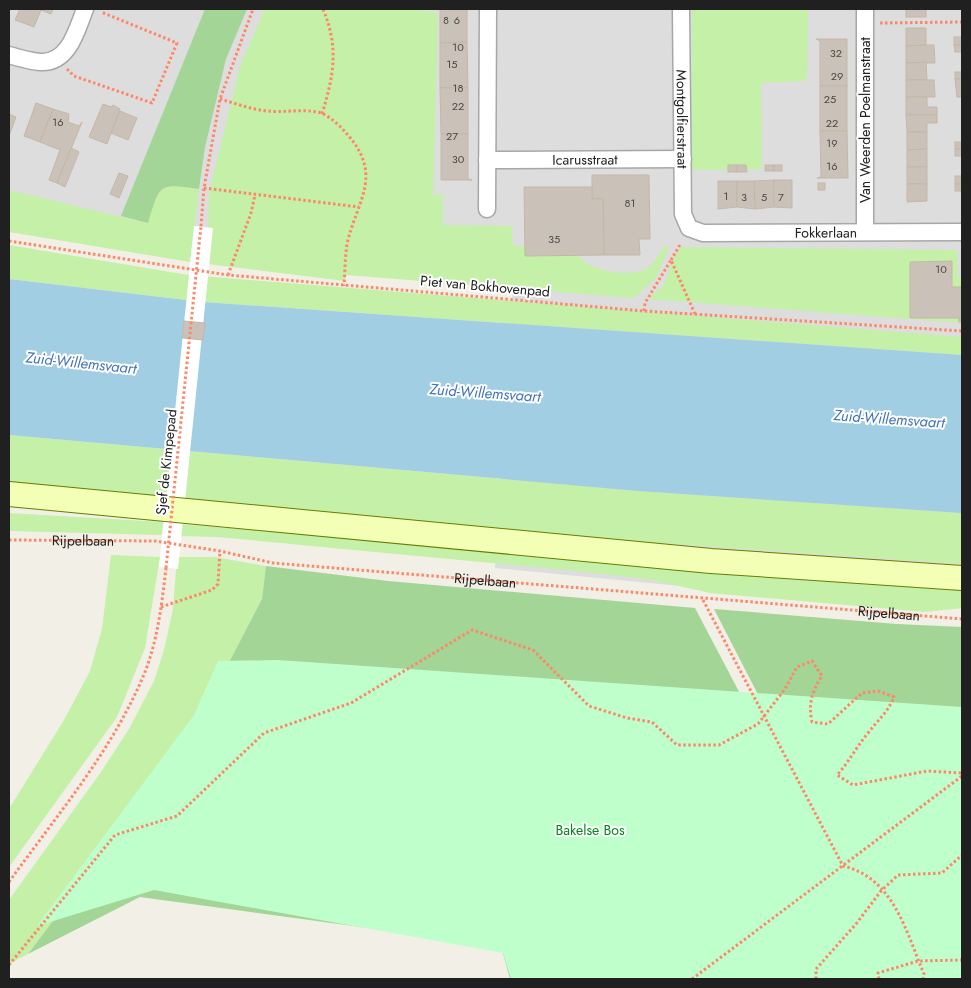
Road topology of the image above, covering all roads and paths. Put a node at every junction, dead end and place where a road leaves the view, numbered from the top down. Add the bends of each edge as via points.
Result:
1 (85, 9) edge
2 (93, 9) edge
3 (253, 9) edge
4 (323, 9) edge
5 (488, 9) edge
6 (680, 9) edge
7 (865, 16) edge
8 (962, 22) edge
9 (9, 56) edge
10 (56, 58) junction
11 (220, 99) junction
12 (322, 114) junction
13 (683, 159) junction
14 (487, 160) junction
15 (204, 188) junction
16 (255, 195) junction
17 (359, 207) junction
18 (487, 209) dead end
19 (689, 228) joint
20 (865, 232) junction
21 (962, 232) edge
22 (9, 241) edge
23 (228, 275) junction
24 (344, 286) junction
25 (644, 311) junction
26 (695, 314) junction
27 (962, 331) edge
28 (9, 494) edge
29 (45, 499) junction
30 (9, 502) edge
31 (9, 540) edge
32 (220, 551) junction
33 (962, 578) edge
34 (703, 599) junction
35 (161, 607) junction
36 (962, 619) edge
37 (764, 716) junction
38 (962, 775) edge
39 (962, 855) edge
40 (843, 866) junction
41 (9, 882) edge
42 (881, 890) junction
43 (962, 960) edge
44 (918, 961) junction
45 (9, 965) edge
46 (692, 979) edge
47 (816, 979) edge
48 (879, 979) edge
49 (923, 979) edge

1 - 10 street via 69,48
2 - 10 path via 177,42 152,103 74,76
3 - 11 path, Sjef de Kimpepad
4 - 12 path via 334,50 333,78
5 - 14 street
6 - 13 street, Montgolfierstraat
7 - 8 path
7 - 20 street, Van Weerden Poelmanstraat
9 - 10 street via 42,62
11 - 12 path via 268,112
11 - 15 path, Sjef de Kimpepad
12 - 17 path via 339,125 357,145 366,166 366,190
13 - 14 street, Icarusstraat
13 - 19 street, Montgolfierstraat via 683,214
14 - 18 street
15 - 16 path
15 - 35 path, Sjef de Kimpepad, bridge
16 - 17 path
16 - 23 path
17 - 24 path via 347,246
19 - 20 street, Fokkerlaan via 703,233
20 - 21 street, Fokkerlaan
22 - 23 path, Piet van Bokhovenpad
23 - 24 path, Piet van Bokhovenpad
24 - 25 path, Piet van Bokhovenpad
25 - 26 path, Piet van Bokhovenpad
25 - 26 path via 671,260
26 - 27 path, Piet van Bokhovenpad
28 - 29 main road
29 - 30 main road
29 - 33 main road via 710,561
31 - 32 path, Rijpelbaan via 155,541
32 - 34 path, Rijpelbaan via 273,563
32 - 35 path via 218,584 212,590
34 - 36 path, Rijpelbaan
34 - 37 path
35 - 41 path, Sjef de Kimpepad via 145,670 121,724
37 - 38 path via 785,690 797,667 812,661 822,676 808,707 812,722 828,724 862,693 878,691 894,697 888,710 837,775 854,785 927,771
37 - 40 path
37 - 45 path via 758,724 719,745 678,745 652,722 589,706 532,650 472,630 351,703 264,733 177,816 114,835
38 - 40 path
39 - 42 path via 942,873 898,875
40 - 42 path via 859,870
40 - 46 path
42 - 44 path via 894,902 911,937
42 - 47 path via 816,969
43 - 44 path
44 - 48 path via 878,973
44 - 49 path

